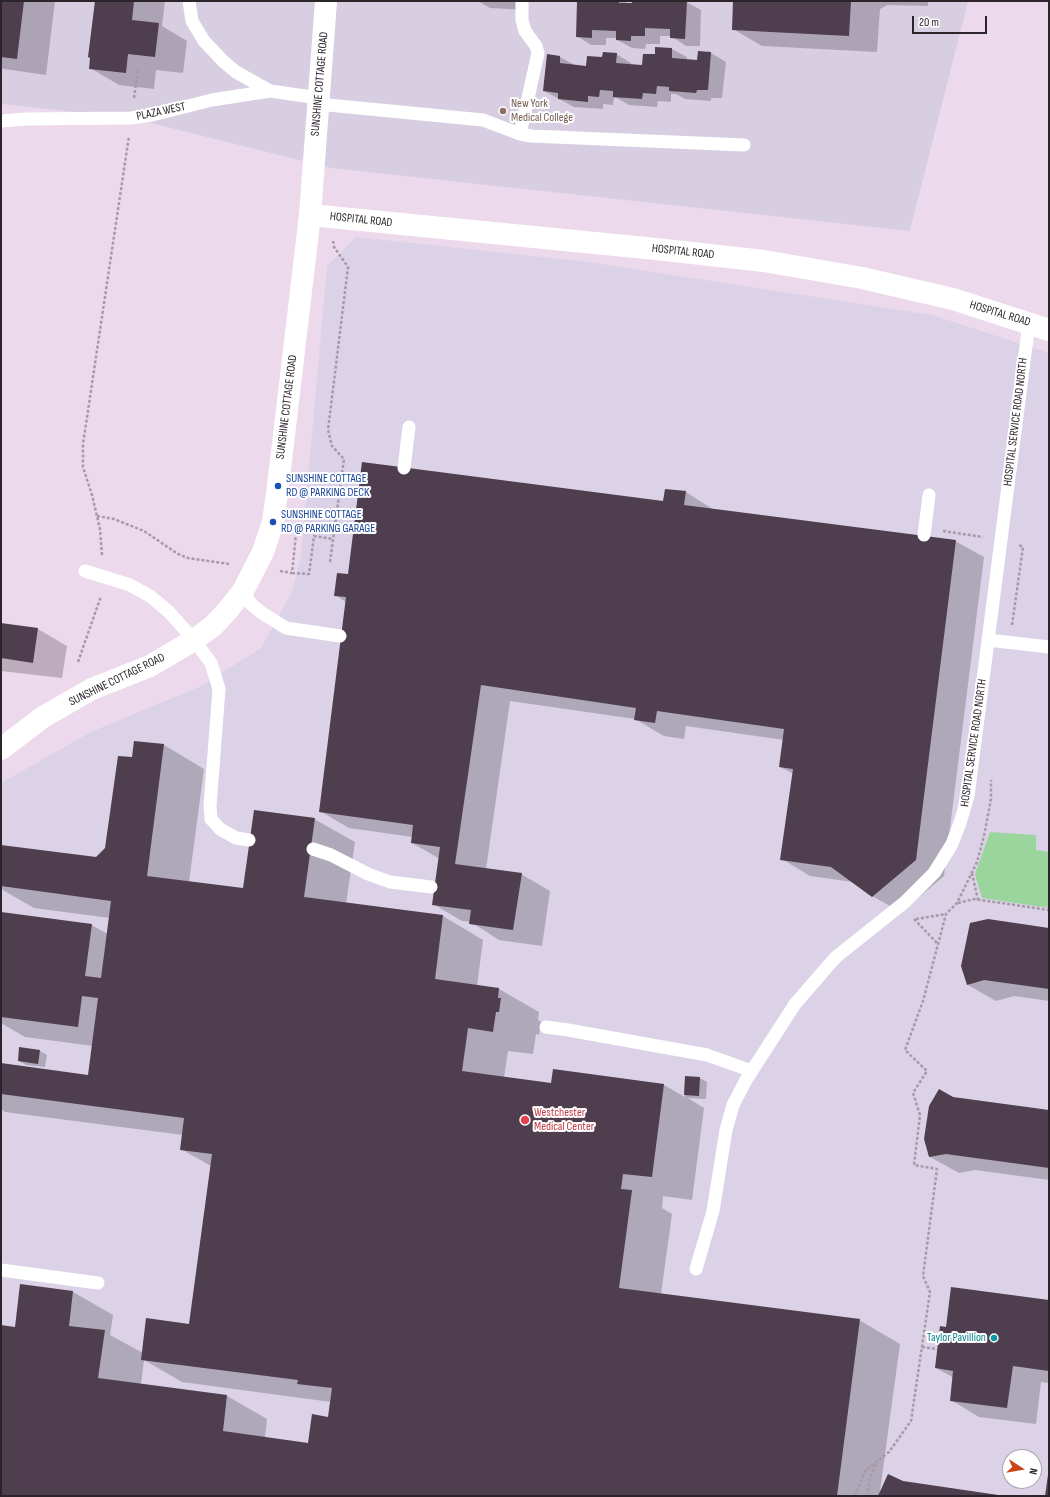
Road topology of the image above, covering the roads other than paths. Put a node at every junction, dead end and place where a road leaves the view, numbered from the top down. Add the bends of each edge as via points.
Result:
1 (189, 1) edge
2 (326, 1) edge
3 (522, 1) edge
4 (270, 91) junction
5 (319, 101) junction
6 (1, 121) edge
7 (520, 134) junction
8 (744, 145) dead end
9 (310, 215) junction
10 (1039, 326) edge
11 (409, 427) dead end
12 (404, 468) dead end
13 (929, 495) dead end
14 (924, 536) dead end
15 (85, 571) dead end
16 (243, 591) junction
17 (340, 636) dead end
18 (194, 640) junction
19 (988, 640) junction
20 (1049, 647) edge
21 (1, 749) edge
22 (249, 840) dead end
23 (313, 849) dead end
24 (431, 887) dead end
25 (546, 1027) dead end
26 (752, 1071) junction
27 (696, 1269) dead end
28 (1, 1270) edge
29 (98, 1283) dead end

1 - 4 lane via 192,20 204,41 236,72
2 - 5 street, SUNSHINE COTTAGE ROAD
3 - 7 lane via 525,31 538,53
4 - 5 lane, PLAZA WEST
4 - 6 lane, PLAZA WEST via 212,100 131,118
5 - 7 lane, PLAZA WEST via 483,120
5 - 9 street, SUNSHINE COTTAGE ROAD
7 - 8 lane, PLAZA WEST
9 - 10 street, HOSPITAL ROAD via 764,261 862,278 938,296
9 - 16 street, SUNSHINE COTTAGE ROAD via 275,508 265,544
10 - 19 lane, HOSPITAL SERVICE ROAD NORTH via 1001,540
11 - 12 lane
13 - 14 lane
15 - 18 lane via 130,585 150,596 169,612
16 - 17 lane via 251,604 286,628
16 - 18 street, SUNSHINE COTTAGE ROAD via 213,626
18 - 21 street, SUNSHINE COTTAGE ROAD via 150,666 92,689 43,717
18 - 22 lane via 211,663 219,689 211,819 220,829 236,838
19 - 20 lane
19 - 26 lane, HOSPITAL SERVICE ROAD NORTH via 968,796 952,844 925,883 828,966 795,1004
23 - 24 lane via 390,882
25 - 26 lane via 707,1056
26 - 27 lane, HOSPITAL SERVICE ROAD NORTH via 733,1105 726,1130 713,1211
28 - 29 lane

